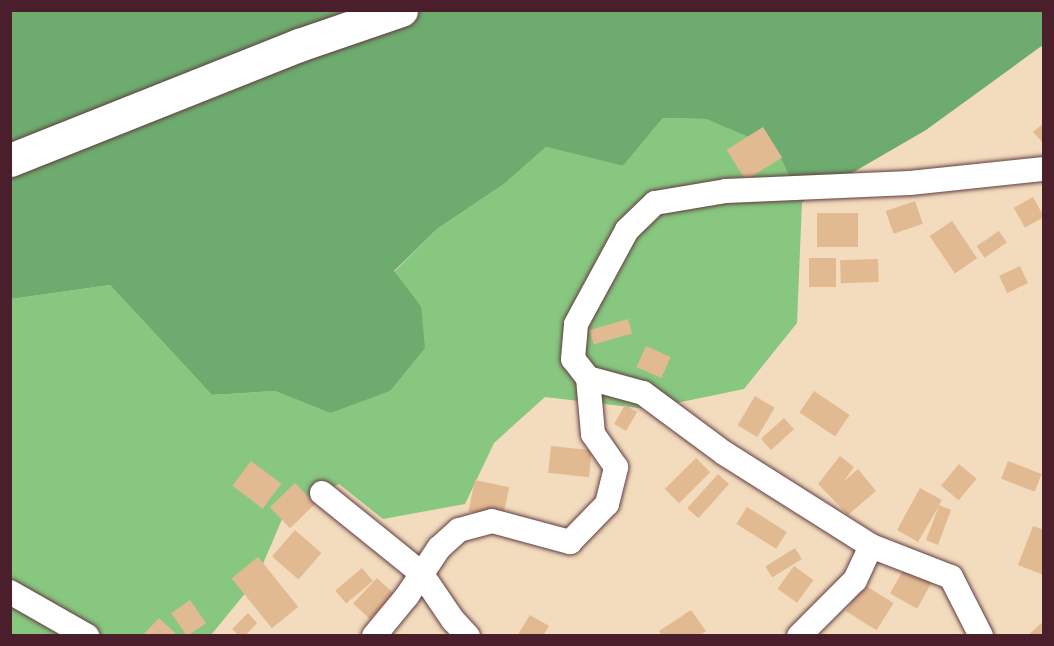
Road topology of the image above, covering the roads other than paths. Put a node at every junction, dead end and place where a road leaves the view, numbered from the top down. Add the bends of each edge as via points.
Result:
1 (401, 10) edge
2 (10, 160) edge
3 (1044, 169) edge
4 (588, 378) junction
5 (322, 493) dead end
6 (871, 546) junction
7 (422, 573) junction
8 (10, 591) edge
9 (87, 636) edge
10 (374, 636) edge
11 (468, 636) edge
12 (799, 636) edge
13 (981, 636) edge

1 - 2 highway via 299,45
3 - 4 street via 910,183 726,191 655,203 627,230 576,324 573,360
4 - 6 street via 643,393 724,453
4 - 7 street via 593,434 616,467 607,504 570,542 492,521 459,530 439,548
5 - 7 street
6 - 12 street via 855,580
6 - 13 street via 951,577
7 - 10 street
7 - 11 street
8 - 9 street

